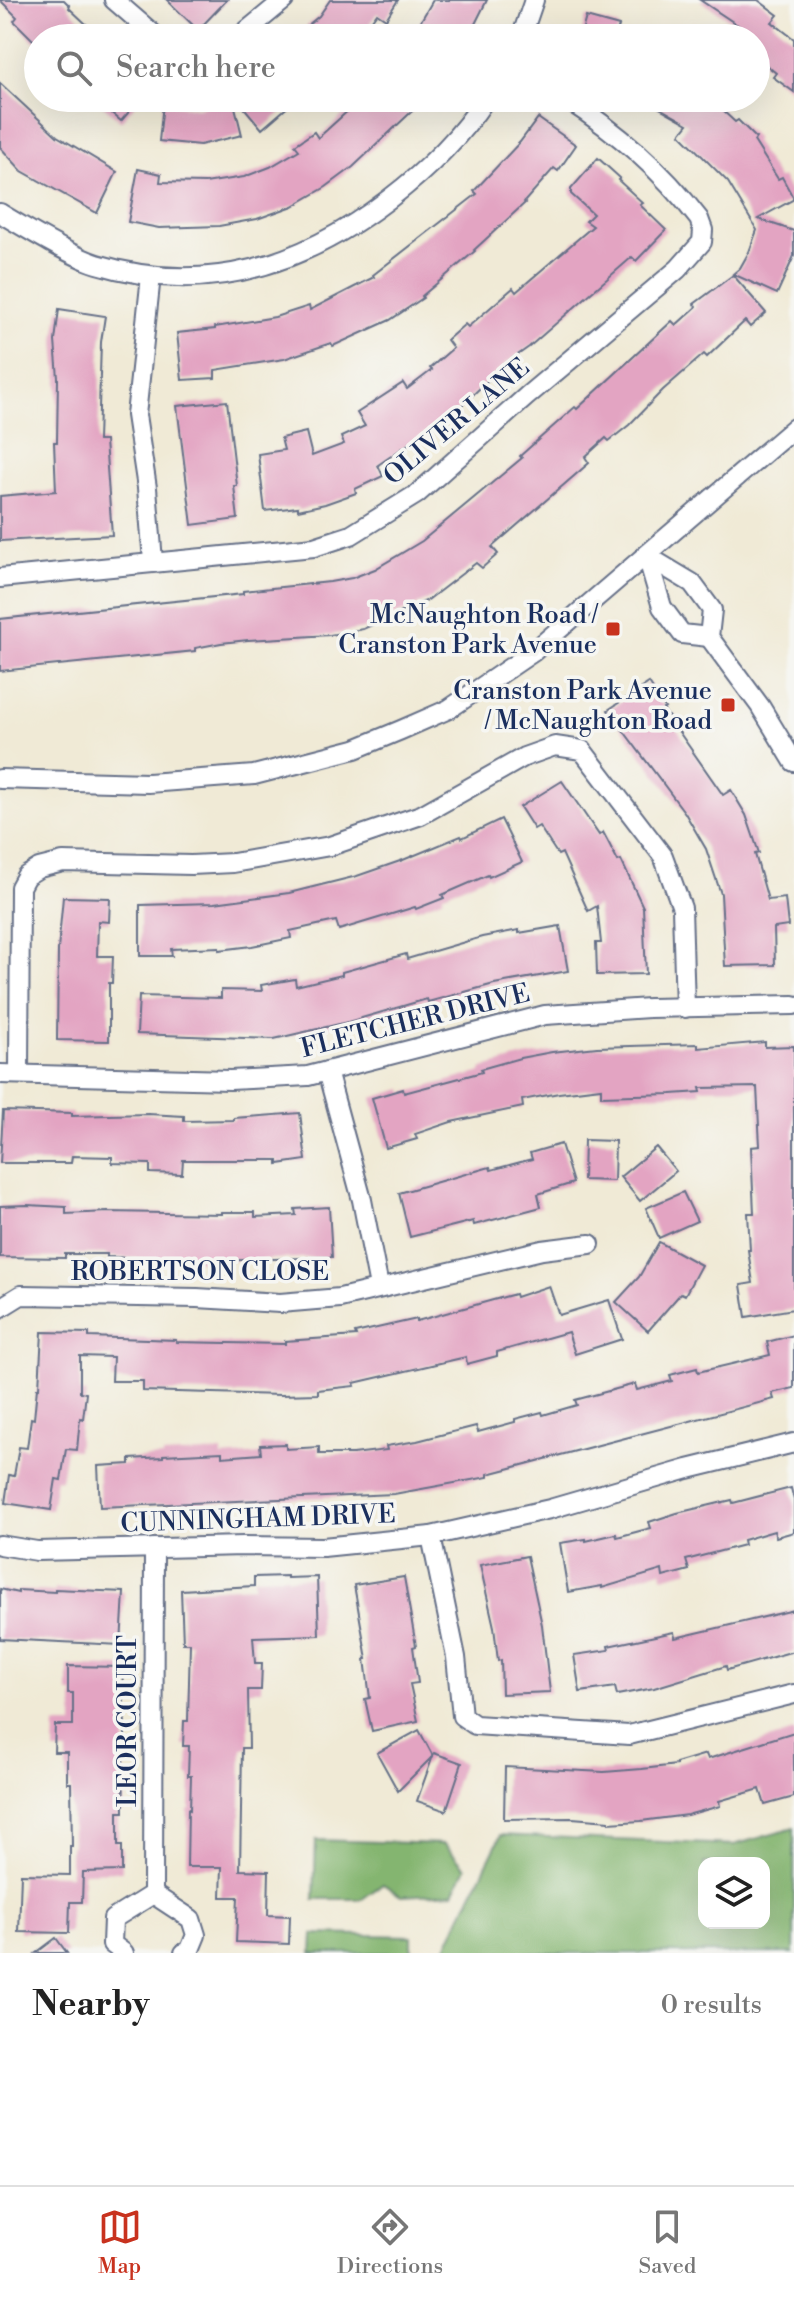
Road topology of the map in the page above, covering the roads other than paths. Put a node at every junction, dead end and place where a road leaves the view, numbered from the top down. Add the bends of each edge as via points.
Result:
1 (114, 0) edge
2 (284, 0) edge
3 (534, 0) edge
4 (142, 24) edge
5 (255, 24) edge
6 (526, 24) edge
7 (475, 112) edge
8 (586, 112) edge
9 (0, 213) edge
10 (151, 276) junction
11 (794, 428) edge
12 (647, 556) junction
13 (153, 561) junction
14 (0, 578) edge
15 (709, 637) junction
16 (794, 762) edge
17 (0, 779) edge
18 (794, 1005) edge
19 (685, 1008) junction
20 (327, 1071) junction
21 (10, 1074) edge
22 (590, 1244) dead end
23 (379, 1287) junction
24 (0, 1308) edge
25 (794, 1443) edge
26 (431, 1536) junction
27 (0, 1545) edge
28 (154, 1548) junction
29 (794, 1694) edge
30 (153, 1894) junction
31 (124, 1953) edge
32 (184, 1953) edge

1 - 4 street
2 - 5 street
3 - 6 street
7 - 10 street via 449,147 376,209 331,239 247,272
8 - 13 street, OLIVER LANE via 615,131 679,192 703,230 694,253 417,494 351,535 314,547
9 - 10 street via 95,264
10 - 13 street via 136,415
11 - 12 street
12 - 15 street via 692,583 712,610
12 - 15 street via 662,607 682,634
12 - 17 street via 503,674 449,709 355,749 254,775 148,783
13 - 14 street, OLIVER LANE
15 - 16 street
18 - 19 street, FLETCHER DRIVE
19 - 20 street, FLETCHER DRIVE via 545,1015
19 - 21 street via 682,908 663,856 582,750 555,746 524,757 421,815 330,846 233,863 63,862 39,868 20,887
20 - 21 street, FLETCHER DRIVE via 230,1080
20 - 23 street
22 - 23 street, ROBERTSON CLOSE
23 - 24 street, ROBERTSON CLOSE via 340,1298 280,1303 21,1295
25 - 26 street, CUNNINGHAM DRIVE
26 - 28 street, CUNNINGHAM DRIVE via 323,1547
26 - 29 street via 467,1722 629,1735
27 - 28 street, CUNNINGHAM DRIVE via 37,1551
28 - 30 street, LEOR COURT
30 - 31 street via 113,1919 112,1944
30 - 32 street via 191,1919 196,1935

